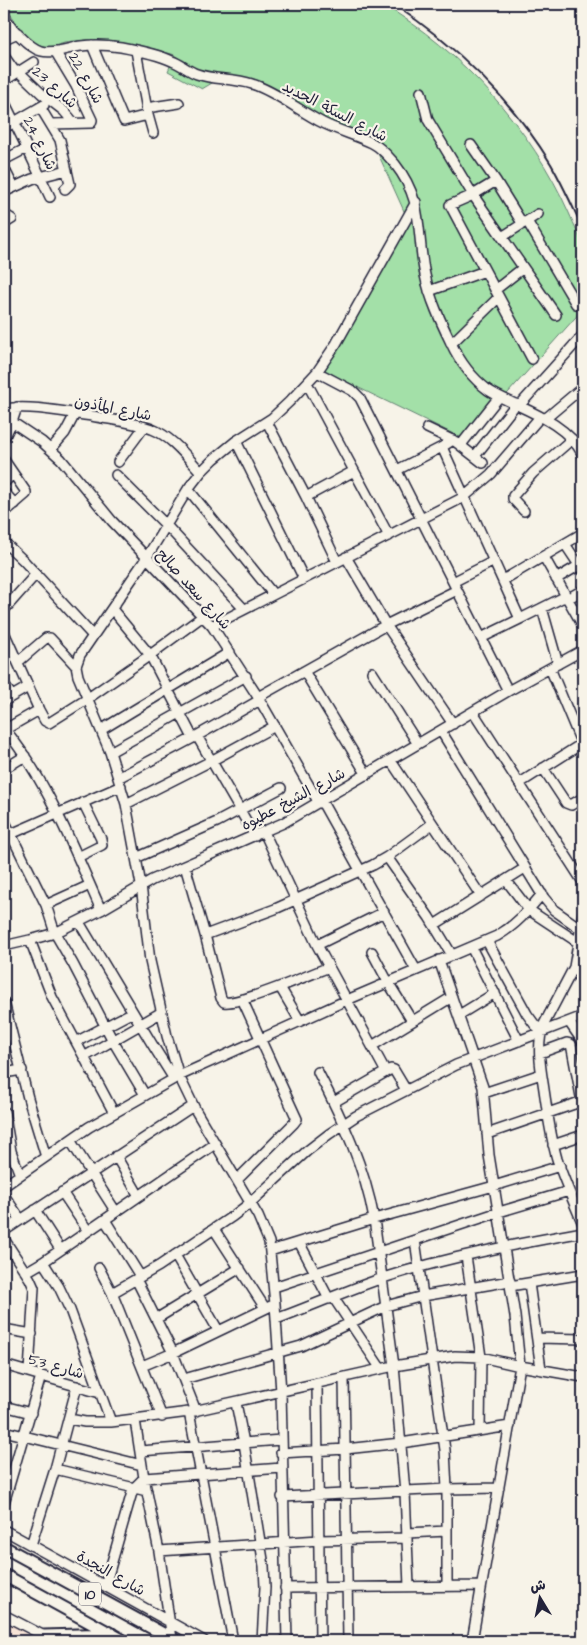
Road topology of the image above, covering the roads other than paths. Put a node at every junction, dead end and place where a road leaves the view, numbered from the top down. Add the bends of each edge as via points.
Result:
1 (4, 15) edge
2 (18, 33) junction
3 (4, 39) edge
4 (92, 45) junction
5 (55, 50) junction
6 (136, 51) junction
7 (4, 56) edge
8 (34, 62) dead end
9 (17, 72) junction
10 (4, 81) edge
11 (421, 92) dead end
12 (4, 101) edge
13 (51, 101) junction
14 (179, 103) dead end
15 (40, 107) junction
16 (147, 111) junction
17 (14, 122) junction
18 (74, 122) junction
19 (51, 124) junction
20 (4, 128) edge
21 (153, 133) dead end
22 (471, 145) dead end
23 (27, 148) junction
24 (4, 160) edge
25 (4, 168) edge
26 (67, 170) junction
27 (41, 176) junction
28 (496, 181) junction
29 (14, 186) junction
30 (65, 189) dead end
31 (4, 192) edge
32 (473, 195) junction
33 (50, 198) dead end
34 (416, 202) junction
35 (4, 214) edge
36 (538, 214) dead end
37 (8, 222) edge
38 (524, 222) junction
39 (502, 237) junction
40 (523, 268) junction
41 (485, 271) junction
42 (430, 291) junction
43 (497, 293) junction
44 (576, 304) dead end
45 (556, 315) dead end
46 (583, 335) edge
47 (451, 344) junction
48 (532, 359) dead end
49 (317, 372) junction
50 (307, 383) junction
51 (583, 387) edge
52 (499, 396) junction
53 (518, 405) junction
54 (17, 407) junction
55 (4, 408) edge
56 (75, 414) junction
57 (542, 418) junction
58 (12, 422) junction
59 (267, 422) junction
60 (144, 427) junction
61 (427, 428) dead end
62 (4, 438) edge
63 (572, 439) junction
64 (452, 440) junction
65 (236, 441) junction
66 (461, 446) junction
67 (442, 447) junction
68 (51, 449) junction
69 (583, 455) edge
70 (474, 456) junction
71 (4, 460) edge
72 (118, 462) dead end
73 (483, 463) dead end
74 (397, 470) junction
75 (354, 471) junction
76 (201, 472) junction
77 (13, 473) junction
78 (116, 475) dead end
79 (4, 483) edge
80 (188, 489) junction
81 (4, 492) edge
82 (464, 497) junction
83 (306, 498) junction
84 (15, 504) junction
85 (524, 511) dead end
86 (4, 513) edge
87 (422, 519) junction
88 (166, 525) junction
89 (583, 534) edge
90 (389, 536) junction
91 (4, 542) edge
92 (565, 544) junction
93 (147, 557) junction
94 (346, 557) junction
95 (544, 557) junction
96 (494, 561) junction
97 (337, 562) junction
98 (582, 567) edge
99 (36, 574) junction
100 (304, 579) junction
101 (556, 579) junction
102 (503, 580) junction
103 (455, 586) junction
104 (583, 590) edge
105 (273, 594) junction
106 (567, 597) junction
107 (5, 606) edge
108 (542, 608) junction
109 (112, 609) junction
110 (244, 609) junction
111 (203, 616) junction
112 (520, 619) junction
113 (386, 625) junction
114 (212, 626) junction
115 (583, 626) edge
116 (4, 632) edge
117 (93, 636) junction
118 (481, 638) junction
119 (583, 650) edge
120 (230, 652) junction
121 (150, 655) junction
122 (18, 662) junction
123 (76, 666) junction
124 (554, 666) junction
125 (304, 671) junction
126 (372, 672) dead end
127 (246, 676) junction
128 (4, 685) edge
129 (28, 686) junction
130 (169, 690) junction
131 (508, 691) junction
132 (8, 698) edge
133 (87, 699) junction
134 (259, 699) junction
135 (39, 710) junction
136 (474, 712) junction
137 (181, 714) junction
138 (453, 724) junction
139 (275, 726) junction
140 (4, 729) edge
141 (101, 730) junction
142 (441, 731) junction
143 (195, 737) junction
144 (418, 744) junction
145 (583, 744) edge
146 (110, 752) junction
147 (25, 756) junction
148 (211, 761) junction
149 (390, 761) junction
150 (543, 768) junction
151 (4, 769) edge
152 (367, 775) junction
153 (120, 782) junction
154 (520, 783) junction
155 (281, 788) dead end
156 (583, 798) edge
157 (83, 802) junction
158 (320, 803) junction
159 (126, 804) junction
160 (240, 810) junction
161 (57, 814) junction
162 (4, 820) edge
163 (432, 824) junction
164 (264, 832) junction
165 (12, 834) junction
166 (255, 836) junction
167 (78, 857) junction
168 (136, 858) junction
169 (387, 858) junction
170 (185, 866) junction
171 (525, 868) junction
172 (362, 870) junction
173 (506, 880) junction
174 (583, 882) edge
175 (90, 885) junction
176 (141, 885) junction
177 (542, 894) junction
178 (481, 896) junction
179 (296, 900) junction
180 (46, 905) junction
181 (101, 910) junction
182 (529, 910) junction
183 (384, 912) junction
184 (583, 914) edge
185 (79, 922) junction
186 (434, 926) junction
187 (581, 929) junction
188 (55, 933) junction
189 (205, 935) junction
190 (30, 940) junction
191 (487, 941) junction
192 (579, 943) junction
193 (317, 945) junction
194 (4, 946) edge
195 (471, 947) junction
196 (372, 952) dead end
197 (452, 955) junction
198 (440, 960) junction
199 (329, 967) junction
200 (416, 970) junction
201 (388, 982) junction
202 (280, 986) junction
203 (495, 993) junction
204 (452, 997) junction
205 (242, 999) junction
206 (347, 1000) junction
207 (4, 1002) edge
208 (133, 1012) junction
209 (162, 1012) junction
210 (458, 1015) junction
211 (583, 1016) edge
212 (300, 1021) junction
213 (412, 1021) junction
214 (568, 1022) junction
215 (140, 1025) junction
216 (106, 1027) junction
217 (541, 1032) junction
218 (260, 1039) junction
219 (113, 1041) junction
220 (519, 1041) junction
221 (76, 1042) junction
222 (583, 1042) edge
223 (372, 1046) junction
224 (540, 1053) junction
225 (84, 1058) junction
226 (473, 1058) junction
227 (22, 1070) junction
228 (318, 1072) dead end
229 (386, 1072) junction
230 (4, 1073) edge
231 (541, 1074) junction
232 (176, 1077) junction
233 (406, 1090) junction
234 (484, 1094) junction
235 (145, 1095) junction
236 (334, 1102) junction
237 (583, 1102) edge
238 (193, 1106) junction
239 (4, 1111) edge
240 (114, 1113) junction
241 (547, 1113) junction
242 (343, 1124) junction
243 (487, 1134) junction
244 (583, 1135) edge
245 (70, 1140) junction
246 (215, 1144) junction
247 (553, 1146) junction
248 (116, 1156) junction
249 (46, 1157) junction
250 (560, 1166) junction
251 (92, 1173) junction
252 (20, 1175) junction
253 (236, 1180) junction
254 (4, 1186) edge
255 (494, 1186) junction
256 (569, 1191) junction
257 (62, 1192) junction
258 (4, 1195) edge
259 (139, 1196) junction
260 (250, 1203) junction
261 (35, 1210) junction
262 (116, 1212) junction
263 (499, 1212) junction
264 (374, 1219) junction
265 (21, 1220) junction
266 (105, 1220) junction
267 (583, 1224) edge
268 (5, 1227) edge
269 (214, 1229) junction
270 (88, 1231) junction
271 (583, 1232) edge
272 (4, 1239) edge
273 (415, 1240) junction
274 (299, 1242) junction
275 (504, 1246) junction
276 (60, 1249) junction
277 (270, 1251) junction
278 (378, 1252) junction
279 (175, 1255) junction
280 (466, 1256) junction
281 (43, 1262) junction
282 (99, 1268) dead end
283 (240, 1268) junction
284 (419, 1268) junction
285 (26, 1272) junction
286 (316, 1274) junction
287 (583, 1274) edge
288 (138, 1278) junction
289 (382, 1279) junction
290 (529, 1282) junction
291 (510, 1283) junction
292 (274, 1287) junction
293 (470, 1288) junction
294 (112, 1293) junction
295 (197, 1294) junction
296 (423, 1296) junction
297 (331, 1298) junction
298 (276, 1304) junction
299 (386, 1306) junction
300 (265, 1308) junction
301 (156, 1319) junction
302 (276, 1319) junction
303 (350, 1323) junction
304 (9, 1330) dead end
305 (218, 1330) junction
306 (32, 1334) junction
307 (537, 1338) junction
308 (583, 1339) edge
309 (173, 1353) junction
310 (279, 1353) junction
311 (481, 1357) junction
312 (432, 1359) junction
313 (4, 1365) edge
314 (142, 1366) junction
315 (394, 1366) junction
316 (520, 1366) junction
317 (381, 1369) junction
318 (541, 1369) junction
319 (29, 1372) junction
320 (41, 1376) junction
321 (344, 1377) junction
322 (583, 1377) edge
323 (184, 1379) junction
324 (317, 1383) junction
325 (77, 1386) junction
326 (281, 1392) junction
327 (100, 1393) junction
328 (236, 1403) junction
329 (4, 1406) edge
330 (192, 1412) junction
331 (31, 1413) junction
332 (162, 1417) junction
333 (69, 1419) junction
334 (134, 1420) junction
335 (111, 1422) junction
336 (510, 1426) junction
337 (480, 1430) junction
338 (4, 1431) edge
339 (24, 1436) junction
340 (444, 1436) junction
341 (281, 1440) junction
342 (244, 1443) junction
343 (401, 1443) junction
344 (62, 1446) junction
345 (196, 1446) junction
346 (345, 1449) junction
347 (318, 1450) junction
348 (140, 1451) junction
349 (281, 1453) junction
350 (142, 1465) junction
351 (55, 1468) junction
352 (282, 1468) junction
353 (249, 1471) junction
354 (202, 1474) junction
355 (144, 1478) junction
356 (499, 1488) junction
357 (133, 1489) junction
358 (447, 1489) junction
359 (147, 1491) junction
360 (405, 1492) junction
361 (346, 1494) junction
362 (318, 1496) junction
363 (282, 1497) junction
364 (4, 1503) edge
365 (4, 1530) edge
366 (447, 1531) junction
367 (407, 1535) junction
368 (319, 1540) junction
369 (347, 1540) junction
370 (284, 1542) junction
371 (261, 1544) junction
372 (31, 1545) junction
373 (4, 1547) edge
374 (216, 1547) junction
375 (159, 1551) junction
376 (4, 1575) edge
377 (105, 1586) junction
378 (409, 1586) junction
379 (448, 1586) junction
380 (482, 1586) junction
381 (319, 1587) junction
382 (348, 1587) junction
383 (285, 1588) junction
384 (4, 1615) edge
385 (168, 1621) junction
386 (112, 1634) junction
387 (42, 1638) edge
388 (174, 1640) edge
389 (55, 1641) edge
390 (124, 1641) edge
391 (204, 1641) edge
392 (233, 1641) edge
393 (262, 1641) edge
394 (286, 1641) edge
395 (320, 1641) edge
396 (348, 1641) edge
397 (472, 1641) edge

1 - 2 street, شارع السكة الحديد
2 - 3 street
2 - 5 street, شارع السكة الحديد via 37,50
4 - 5 street, شارع السكة الحديد
4 - 6 street, شارع السكة الحديد
4 - 16 street via 124,121
5 - 18 street, شارع 22 via 92,119 91,123
6 - 16 street
6 - 34 street, شارع السكة الحديد via 172,60 196,74 257,86 323,123 373,143 402,172
7 - 9 street, شارع 23
8 - 9 street
9 - 10 street
9 - 13 street, شارع 23
11 - 32 street via 428,120
12 - 17 street, شارع 24
13 - 15 street
13 - 18 street, شارع 23
14 - 16 street
15 - 17 street
15 - 19 street
16 - 21 street
17 - 20 street
17 - 23 street, شارع 24
18 - 19 street
19 - 26 street via 60,140
22 - 28 street
23 - 24 street
23 - 27 street, شارع 24
25 - 29 street
26 - 27 street
26 - 30 street via 70,184
27 - 29 street
27 - 33 street, شارع 24
28 - 32 street
28 - 38 street
29 - 31 street
32 - 39 street
32 - 41 street via 450,205
34 - 42 street, شارع السكة الحديد
34 - 49 street
35 - 37 street
36 - 38 street
38 - 39 street
38 - 44 street
39 - 40 street
40 - 43 street
40 - 45 street
41 - 42 street
41 - 43 street
42 - 47 street, شارع السكة الحديد
43 - 47 street
43 - 48 street
46 - 53 street
47 - 52 street, شارع السكة الحديد via 472,376
49 - 50 street
49 - 74 street via 353,390 360,398
50 - 59 street
50 - 75 street
51 - 57 street
52 - 53 street, شارع السكة الحديد
52 - 66 street
53 - 57 street, شارع السكة الحديد
53 - 70 street
54 - 55 street, شارع المأذون
54 - 56 street, شارع المأذون
54 - 58 street
56 - 60 street, شارع المأذون
56 - 68 street
57 - 63 street, شارع السكة الحديد
57 - 82 street via 491,474
58 - 62 street
58 - 68 street, شارع سعد صالح
59 - 65 street
59 - 83 street
60 - 72 street
60 - 76 street, شارع المأذون via 172,442
61 - 64 street
63 - 69 street, شارع السكة الحديد
63 - 85 street via 533,473 513,496
64 - 66 street
64 - 67 street
65 - 76 street
65 - 100 street
66 - 70 street
67 - 74 street
67 - 82 street
68 - 93 street, شارع سعد صالح
70 - 73 street
71 - 77 street
74 - 87 street
75 - 83 street
75 - 90 street
76 - 80 street
77 - 79 street
77 - 84 street via 26,490
78 - 88 street
80 - 88 street
80 - 105 street
81 - 84 street
82 - 87 street
82 - 96 street
83 - 97 street
84 - 86 street
87 - 90 street
87 - 103 street
88 - 93 street
88 - 110 street
89 - 92 street
90 - 94 street
91 - 99 street
92 - 95 street
92 - 98 street
93 - 109 street
93 - 111 street, شارع سعد صالح
94 - 97 street
94 - 113 street
95 - 101 street
95 - 102 street
96 - 102 street
96 - 103 street
97 - 100 street
98 - 101 street
99 - 107 street
99 - 117 street
100 - 105 street
101 - 106 street
102 - 112 street
103 - 113 street
103 - 118 street
104 - 106 street
105 - 110 street
106 - 108 street
106 - 115 street
108 - 112 street
108 - 124 street
109 - 117 street
109 - 121 street
110 - 114 street
111 - 114 street, شارع سعد صالح
111 - 121 street
112 - 118 street
113 - 125 street
113 - 138 street
114 - 120 street, شارع سعد صالح
116 - 122 street
117 - 123 street
118 - 131 street
119 - 124 street, شارع الشيخ عطيوه
120 - 127 street, شارع سعد صالح
120 - 130 street
121 - 130 street
121 - 133 street
122 - 123 street via 50,638
122 - 129 street
123 - 133 street
124 - 131 street, شارع الشيخ عطيوه
124 - 145 street
125 - 134 street
125 - 152 street
126 - 144 street
127 - 134 street, شارع سعد صالح
127 - 137 street
128 - 132 street
129 - 132 street
129 - 135 street
130 - 137 street
130 - 141 street
131 - 136 street, شارع الشيخ عطيوه
133 - 135 street via 48,723
133 - 141 street
134 - 139 street, شارع سعد صالح
134 - 143 street
135 - 140 street
136 - 138 street, شارع الشيخ عطيوه
136 - 154 street
137 - 143 street
137 - 146 street
138 - 142 street, شارع الشيخ عطيوه
139 - 148 street
139 - 158 street, شارع سعد صالح
140 - 147 street
141 - 146 street
142 - 144 street, شارع الشيخ عطيوه
142 - 171 street
143 - 148 street
143 - 153 street
144 - 149 street, شارع الشيخ عطيوه
145 - 150 street
146 - 153 street
147 - 151 street
147 - 161 street
148 - 159 street
148 - 160 street
149 - 152 street, شارع الشيخ عطيوه
149 - 163 street
150 - 154 street
150 - 156 street via 566,803 571,805
152 - 158 street, شارع الشيخ عطيوه
153 - 157 street
153 - 159 street
154 - 174 street
155 - 160 street
157 - 161 street
157 - 167 street via 102,845
158 - 164 street, شارع الشيخ عطيوه
158 - 172 street, شارع سعد صالح
159 - 168 street
160 - 166 street
160 - 168 street
161 - 165 street
161 - 167 street
162 - 165 street
163 - 169 street
163 - 178 street
164 - 166 street, شارع الشيخ عطيوه
164 - 179 street
165 - 180 street
166 - 170 street, شارع الشيخ عطيوه
167 - 175 street
168 - 176 street
169 - 172 street
169 - 186 street
170 - 176 street, شارع الشيخ عطيوه
170 - 189 street
171 - 173 street
171 - 177 street
172 - 179 street
172 - 183 street, شارع سعد صالح
173 - 178 street
173 - 182 street
175 - 180 street
175 - 181 street
176 - 181 street, شارع الشيخ عطيوه
176 - 209 street via 150,961
177 - 182 street
177 - 187 street via 554,910
178 - 186 street
179 - 189 street
179 - 193 street
180 - 188 street
181 - 185 street, شارع الشيخ عطيوه
182 - 191 street via 508,930
182 - 192 street
183 - 193 street
183 - 200 street, شارع سعد صالح
184 - 187 street
185 - 188 street, شارع الشيخ عطيوه
185 - 208 street
186 - 197 street
187 - 192 street
188 - 190 street, شارع الشيخ عطيوه
188 - 216 street
189 - 205 street via 222,1000 226,1003
190 - 194 street, شارع الشيخ عطيوه
190 - 221 street via 49,991
191 - 195 street
191 - 217 street via 527,1014
192 - 217 street via 571,974
193 - 199 street
195 - 197 street
195 - 203 street
196 - 201 street
197 - 198 street
198 - 200 street
198 - 204 street
199 - 202 street
199 - 206 street
200 - 201 street
201 - 206 street
201 - 213 street
202 - 205 street
202 - 212 street
203 - 210 street
203 - 220 street
204 - 210 street
204 - 213 street
205 - 218 street
206 - 212 street
206 - 223 street
207 - 227 street
208 - 215 street
208 - 216 street
209 - 215 street
209 - 232 street
210 - 226 street
211 - 214 street
212 - 218 street
213 - 223 street
214 - 217 street
214 - 222 street
215 - 219 street
215 - 232 street
216 - 219 street
216 - 221 street
217 - 220 street
217 - 224 street
218 - 232 street
218 - 253 street via 297,1118
219 - 225 street
219 - 235 street
220 - 226 street
221 - 225 street
223 - 229 street
224 - 231 street
224 - 237 street via 571,1044
225 - 240 street
226 - 233 street
226 - 234 street
227 - 230 street
227 - 249 street
228 - 236 street
229 - 233 street via 394,1069
229 - 236 street
231 - 234 street
231 - 241 street
232 - 235 street
232 - 238 street
233 - 242 street
234 - 243 street
235 - 240 street
236 - 242 street
237 - 241 street
238 - 246 street
238 - 248 street
239 - 252 street via 11,1151
240 - 245 street
241 - 243 street
241 - 247 street
242 - 260 street via 307,1151
242 - 264 street
243 - 255 street
244 - 247 street
245 - 249 street
245 - 251 street
246 - 253 street
246 - 259 street
247 - 250 street
248 - 251 street
248 - 259 street
249 - 252 street
250 - 255 street
250 - 256 street
251 - 257 street
251 - 262 street
252 - 254 street
253 - 260 street
255 - 263 street
255 - 264 street
256 - 263 street
256 - 267 street
257 - 261 street
257 - 270 street
258 - 265 street
259 - 262 street
260 - 269 street
260 - 277 street via 263,1225
261 - 265 street
261 - 276 street
262 - 266 street
263 - 273 street
263 - 275 street
264 - 274 street
264 - 278 street
265 - 268 street
266 - 270 street
266 - 288 street
269 - 279 street
269 - 283 street
270 - 276 street
271 - 275 street
272 - 285 street
273 - 278 street
273 - 284 street
274 - 277 street
274 - 286 street
275 - 280 street
275 - 291 street
276 - 281 street
277 - 292 street
278 - 286 street
278 - 289 street
279 - 288 street
279 - 295 street
280 - 284 street
280 - 293 street
281 - 285 street
281 - 327 street via 67,1304
282 - 294 street
283 - 295 street
283 - 300 street
284 - 289 street
284 - 296 street
285 - 306 street via 34,1288
286 - 292 street
286 - 297 street
287 - 290 street
288 - 294 street
288 - 301 street
289 - 297 street
289 - 299 street
290 - 291 street
290 - 307 street
291 - 293 street
291 - 316 street
292 - 298 street
293 - 296 street
293 - 311 street
294 - 314 street
295 - 301 street
295 - 305 street
296 - 299 street
296 - 312 street
297 - 302 street
297 - 303 street
298 - 300 street
298 - 302 street
299 - 303 street
299 - 315 street
300 - 305 street
301 - 309 street
302 - 310 street
303 - 310 street
303 - 317 street
304 - 306 street
305 - 309 street
306 - 319 street
307 - 308 street
307 - 318 street
309 - 314 street
309 - 323 street
310 - 323 street
310 - 326 street
311 - 312 street
311 - 316 street
311 - 337 street
312 - 315 street
312 - 340 street
313 - 319 street, شارع 53
314 - 332 street
315 - 317 street
315 - 343 street
316 - 318 street
316 - 336 street
317 - 321 street
318 - 322 street
319 - 320 street, شارع 53
320 - 325 street, شارع 53
320 - 331 street
321 - 324 street
321 - 346 street
323 - 330 street
324 - 326 street
324 - 347 street
325 - 327 street, شارع 53
325 - 333 street
326 - 328 street
326 - 341 street
327 - 335 street
328 - 330 street
328 - 342 street
329 - 331 street
330 - 332 street
330 - 345 street
331 - 339 street
332 - 334 street
333 - 335 street
333 - 344 street
334 - 335 street
334 - 348 street
336 - 337 street
336 - 356 street
337 - 340 street
338 - 339 street
339 - 344 street
339 - 364 street
340 - 343 street
340 - 358 street
341 - 342 street
341 - 349 street
342 - 345 street
342 - 353 street
343 - 346 street
343 - 360 street
344 - 350 street
344 - 351 street
345 - 348 street
345 - 354 street
346 - 347 street
346 - 361 street
347 - 349 street
347 - 362 street
348 - 350 street
349 - 352 street
350 - 355 street
351 - 357 street
351 - 372 street
352 - 353 street
352 - 363 street
353 - 354 street
353 - 371 street
354 - 355 street
354 - 374 street
355 - 357 street
355 - 359 street
356 - 358 street
356 - 380 street
357 - 359 street
357 - 377 street
358 - 360 street
358 - 366 street
359 - 375 street
360 - 361 street
360 - 367 street
361 - 362 street
361 - 369 street
362 - 363 street
362 - 368 street
363 - 370 street
365 - 372 street, شارع النجدة
366 - 367 street
366 - 379 street
367 - 369 street
367 - 378 street
368 - 369 street
368 - 370 street
368 - 381 street
369 - 382 street
370 - 371 street
370 - 383 street
371 - 374 street
371 - 393 street via 265,1576
372 - 377 street, شارع النجدة
373 - 388 main road, 10
374 - 375 street
374 - 392 street
375 - 385 street
376 - 386 main road, 10
377 - 385 street, شارع النجدة
378 - 379 street
378 - 382 street
379 - 380 street
380 - 397 street
381 - 382 street
381 - 383 street
381 - 395 street
382 - 396 street
383 - 394 street
384 - 387 street
385 - 388 street
385 - 391 street, شارع النجدة
386 - 387 main road
386 - 390 main road, 10
387 - 389 street

